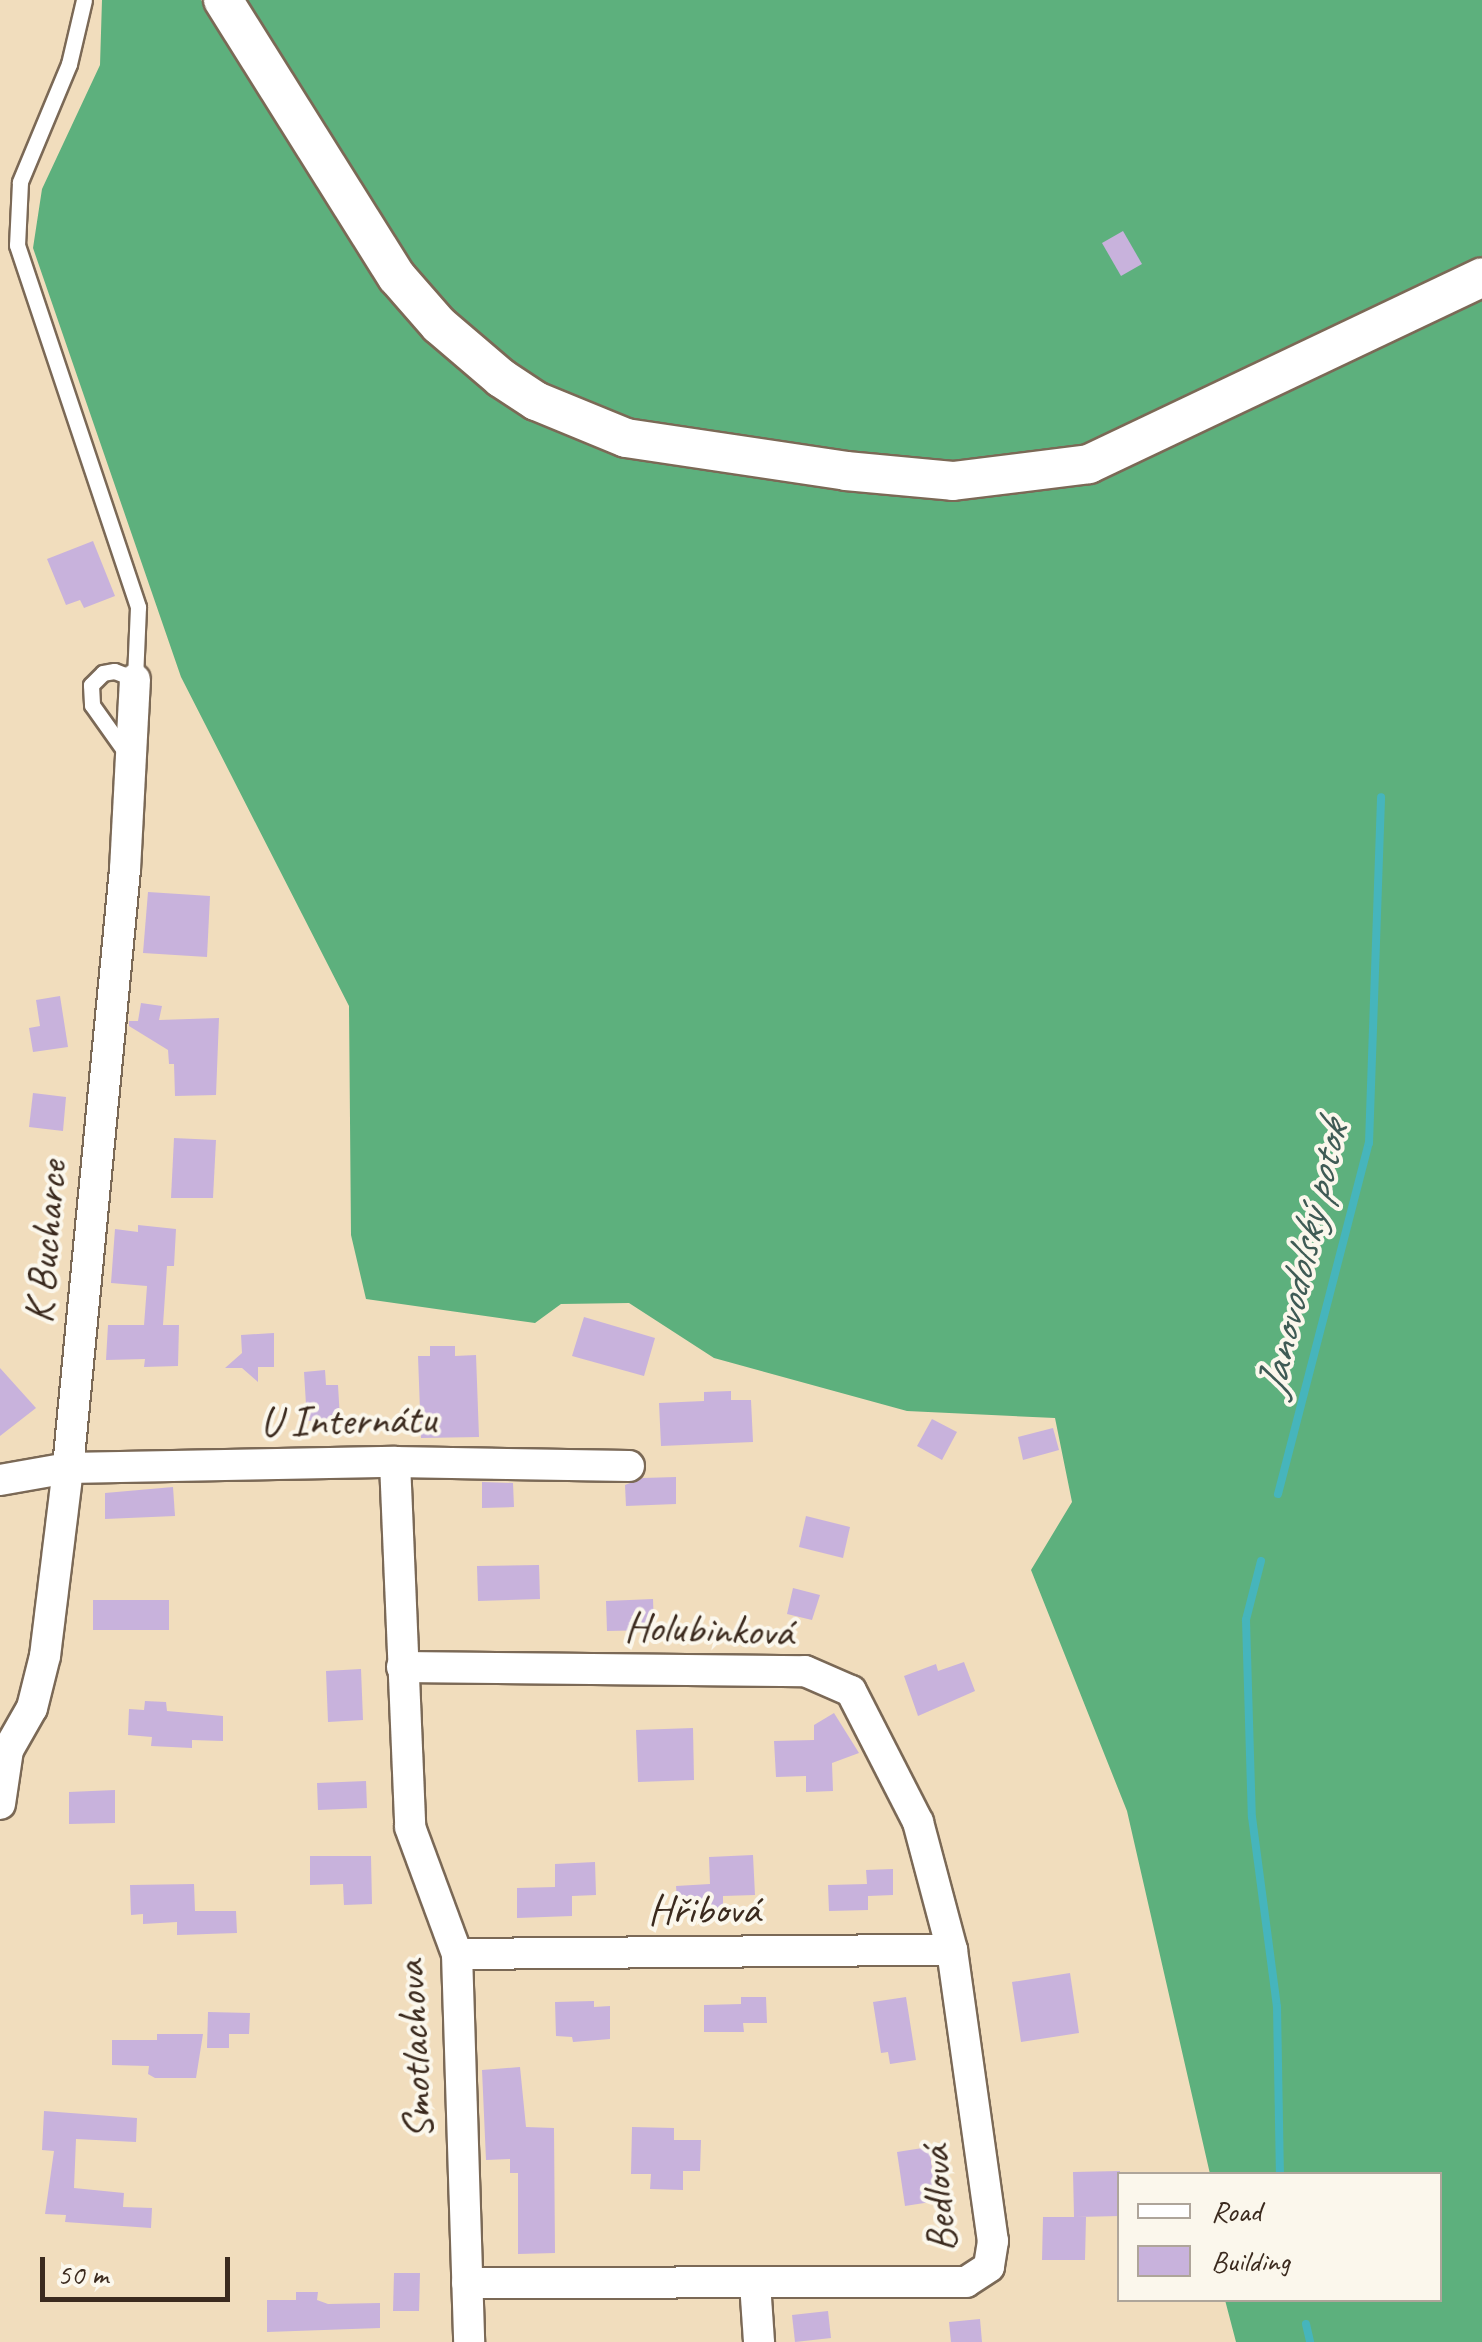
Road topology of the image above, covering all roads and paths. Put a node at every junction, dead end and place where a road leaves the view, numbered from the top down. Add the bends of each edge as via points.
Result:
1 (84, 0) edge
2 (223, 0) edge
3 (1482, 277) edge
4 (135, 680) junction
5 (131, 758) junction
6 (395, 1462) junction
7 (629, 1466) dead end
8 (68, 1468) junction
9 (0, 1480) edge
10 (402, 1668) junction
11 (4, 1751) edge
12 (0, 1804) edge
13 (952, 1950) junction
14 (457, 1954) junction
15 (468, 2283) junction
16 (754, 2283) junction
17 (469, 2342) edge
18 (759, 2342) edge

1 - 4 lane via 70,64 20,182 17,245 138,607
2 - 3 street via 398,278 464,349 524,394 626,438 953,481 1089,464
4 - 5 street, K Bucharce
4 - 5 lane via 114,670 91,686 92,705
5 - 8 street, K Bucharce
6 - 7 street, U Internátu
6 - 8 street, U Internátu
6 - 10 street, Smotlachova
8 - 9 street, U Internátu
8 - 11 street, K Bucharce via 45,1656 32,1708
10 - 13 street, Holubinková via 805,1671 851,1691 918,1822
10 - 14 street, Smotlachova via 410,1827
11 - 12 street, K Bucharce
13 - 14 street, Hřibová
13 - 16 street, Bedlová via 990,2266 966,2282
14 - 15 street, Smotlachova
15 - 16 street, Bedlová
15 - 17 street, Smotlachova
16 - 18 street

